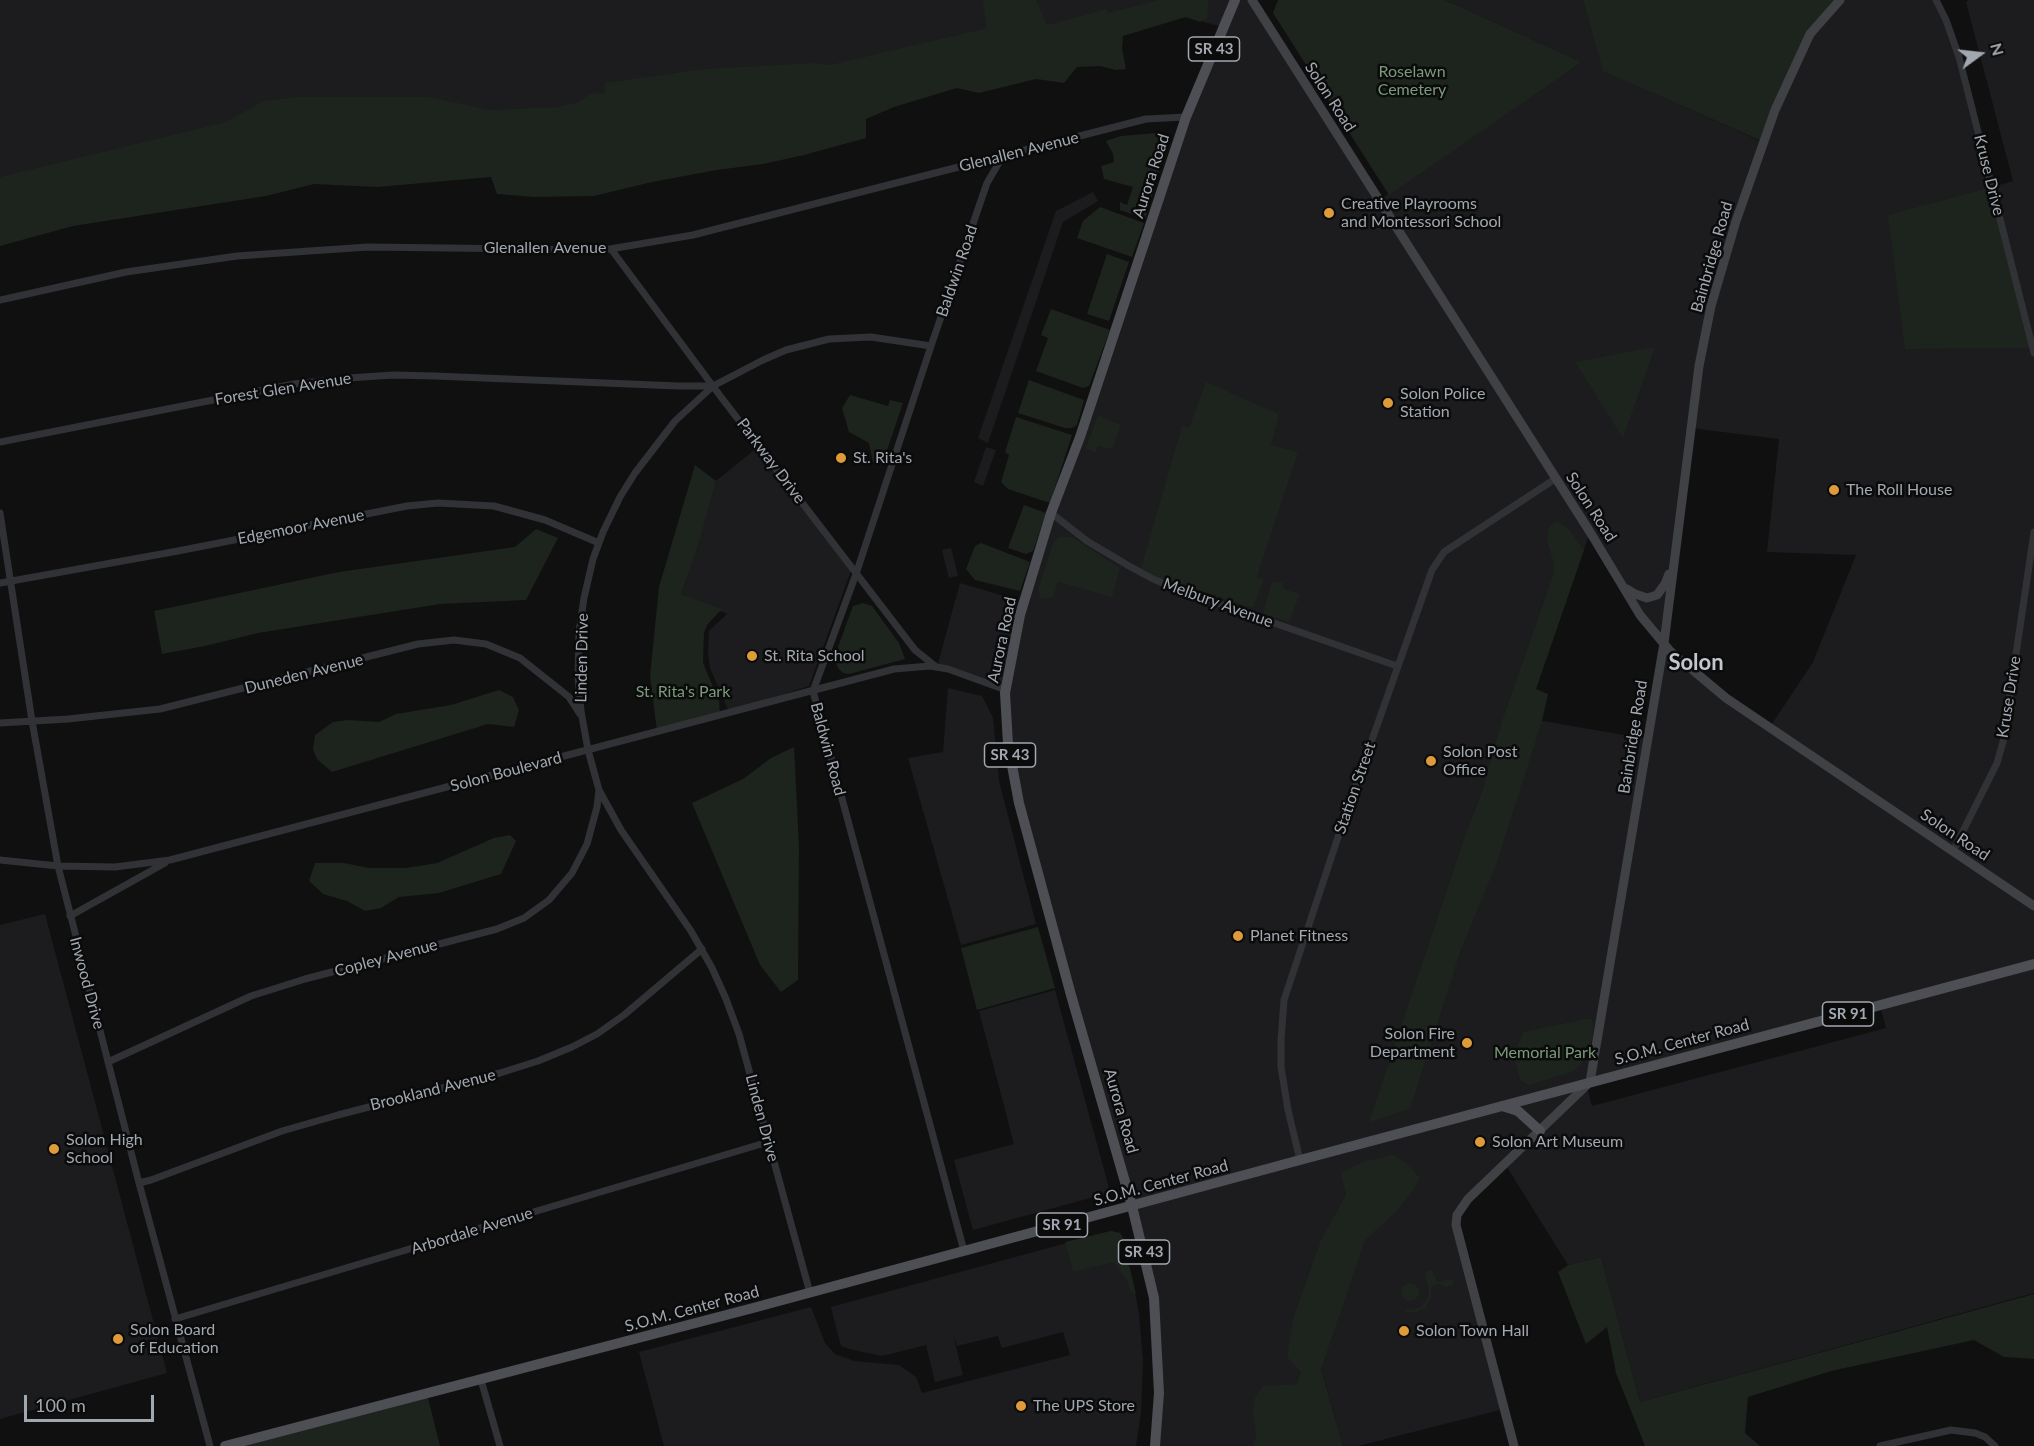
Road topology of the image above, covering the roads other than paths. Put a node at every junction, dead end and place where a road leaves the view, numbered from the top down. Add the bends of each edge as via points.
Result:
1 (1235, 0) edge
2 (1252, 0) edge
3 (1840, 0) edge
4 (1936, 0) edge
5 (1186, 117) junction
6 (1003, 156) junction
7 (611, 249) junction
8 (0, 300) edge
9 (931, 346) junction
10 (2034, 352) edge
11 (713, 386) junction
12 (0, 442) edge
13 (1555, 479) junction
14 (0, 513) edge
15 (1052, 513) junction
16 (2034, 532) edge
17 (599, 543) junction
18 (1674, 562) junction
19 (856, 574) junction
20 (11, 582) junction
21 (0, 583) edge
22 (1623, 585) junction
23 (1664, 644) junction
24 (1397, 666) junction
25 (937, 668) junction
26 (1006, 690) junction
27 (813, 691) junction
28 (582, 717) junction
29 (32, 721) junction
30 (0, 723) edge
31 (588, 750) junction
32 (599, 790) junction
33 (1953, 851) junction
34 (0, 860) edge
35 (170, 860) junction
36 (58, 866) junction
37 (2034, 906) edge
38 (70, 916) junction
39 (702, 949) junction
40 (2033, 964) edge
41 (108, 1062) junction
42 (1590, 1082) junction
43 (1502, 1106) junction
44 (1540, 1131) junction
45 (768, 1142) junction
46 (1300, 1160) junction
47 (139, 1183) junction
48 (1132, 1206) junction
49 (964, 1251) junction
50 (810, 1293) junction
51 (175, 1319) junction
52 (481, 1380) junction
53 (210, 1446) edge
54 (225, 1446) edge
55 (500, 1446) edge
56 (1155, 1446) edge
57 (1514, 1446) edge
58 (1880, 1446) edge
59 (1995, 1446) edge

1 - 5 main road, Aurora Road / SR 43
2 - 13 street, Solon Road
3 - 18 street, Bainbridge Road via 1810,34 1775,110 1736,220 1700,366
4 - 10 street, Kruse Drive via 1959,57
5 - 6 street, Glenallen Avenue via 1146,119
5 - 15 main road, Aurora Road / SR 43
6 - 7 street, Glenallen Avenue via 693,235
6 - 9 street, Baldwin Road via 987,183
7 - 8 street, Glenallen Avenue via 368,247 237,256 126,272
7 - 11 street, Parkway Drive
9 - 11 street, Linden Drive via 871,337 829,339 786,350
9 - 19 street, Baldwin Road
11 - 12 street, Forest Glen Avenue via 393,375 348,378 294,384
11 - 17 street, Linden Drive via 675,421 635,472
11 - 19 street, Parkway Drive
13 - 22 street, Solon Road
13 - 24 street, Station Street via 1471,533 1437,560
14 - 20 street, Inwood Drive
15 - 24 street, Melbury Avenue via 1088,541 1153,579
15 - 26 main road, Aurora Road / SR 43 via 1020,615
16 - 33 street, Kruse Drive via 2003,742 1997,763
17 - 20 street, Edgemoor Avenue via 545,520 494,506 438,503
17 - 28 street, Linden Drive via 579,632
18 - 22 street via 1657,596 1647,598
18 - 23 street, Bainbridge Road
19 - 25 street, Parkway Drive via 915,650
19 - 27 street, Baldwin Road
20 - 21 street, Edgemoor Avenue
20 - 29 street, Inwood Drive
22 - 23 street, Solon Road via 1640,615
23 - 33 street, Solon Road via 1726,698
23 - 42 street, Bainbridge Road
24 - 46 street, Station Street via 1284,1000 1281,1067
25 - 26 street, Solon Boulevard
25 - 27 street, Solon Boulevard via 894,669
26 - 48 main road, Aurora Road / SR 43 via 1008,744 1019,803
27 - 31 street, Solon Boulevard
27 - 49 street, Baldwin Road
28 - 29 street, Duneden Avenue via 569,697 520,658 486,644 454,640 418,644 160,709
28 - 31 street, Linden Drive
29 - 30 street, Duneden Avenue
29 - 36 street, Inwood Drive
31 - 32 street, Linden Drive
31 - 35 street, Solon Boulevard
32 - 39 street, Linden Drive via 621,830
32 - 41 street, Copley Avenue via 587,844 572,873 549,900 524,918 497,929 251,996
33 - 37 street, Solon Road
34 - 36 street, Solon Boulevard
35 - 36 street, Solon Boulevard via 115,867
35 - 38 street
36 - 38 street, Inwood Drive
38 - 41 street, Inwood Drive
39 - 45 street, Linden Drive via 739,1034
39 - 47 street, Brookland Avenue via 624,1015 572,1047 500,1073 282,1131
40 - 42 main road, S.O.M. Center Road / SR 91
41 - 47 street, Inwood Drive
42 - 43 main road, S.O.M. Center Road / SR 91
42 - 44 street
43 - 44 main road via 1518,1111
43 - 46 main road, S.O.M. Center Road / SR 91
44 - 57 street via 1468,1199 1457,1215 1456,1225
45 - 50 street, Linden Drive
45 - 51 street, Arbordale Avenue
46 - 48 main road, S.O.M. Center Road / SR 91
47 - 51 street, Inwood Drive
48 - 49 main road, S.O.M. Center Road / SR 91
48 - 56 main road, Aurora Road / SR 43 via 1156,1311 1159,1393
49 - 50 main road, S.O.M. Center Road / SR 91
50 - 52 main road, S.O.M. Center Road / SR 91
51 - 53 street, Inwood Drive
52 - 54 main road, S.O.M. Center Road / SR 91
52 - 55 street
58 - 59 street via 1950,1430 1975,1432

